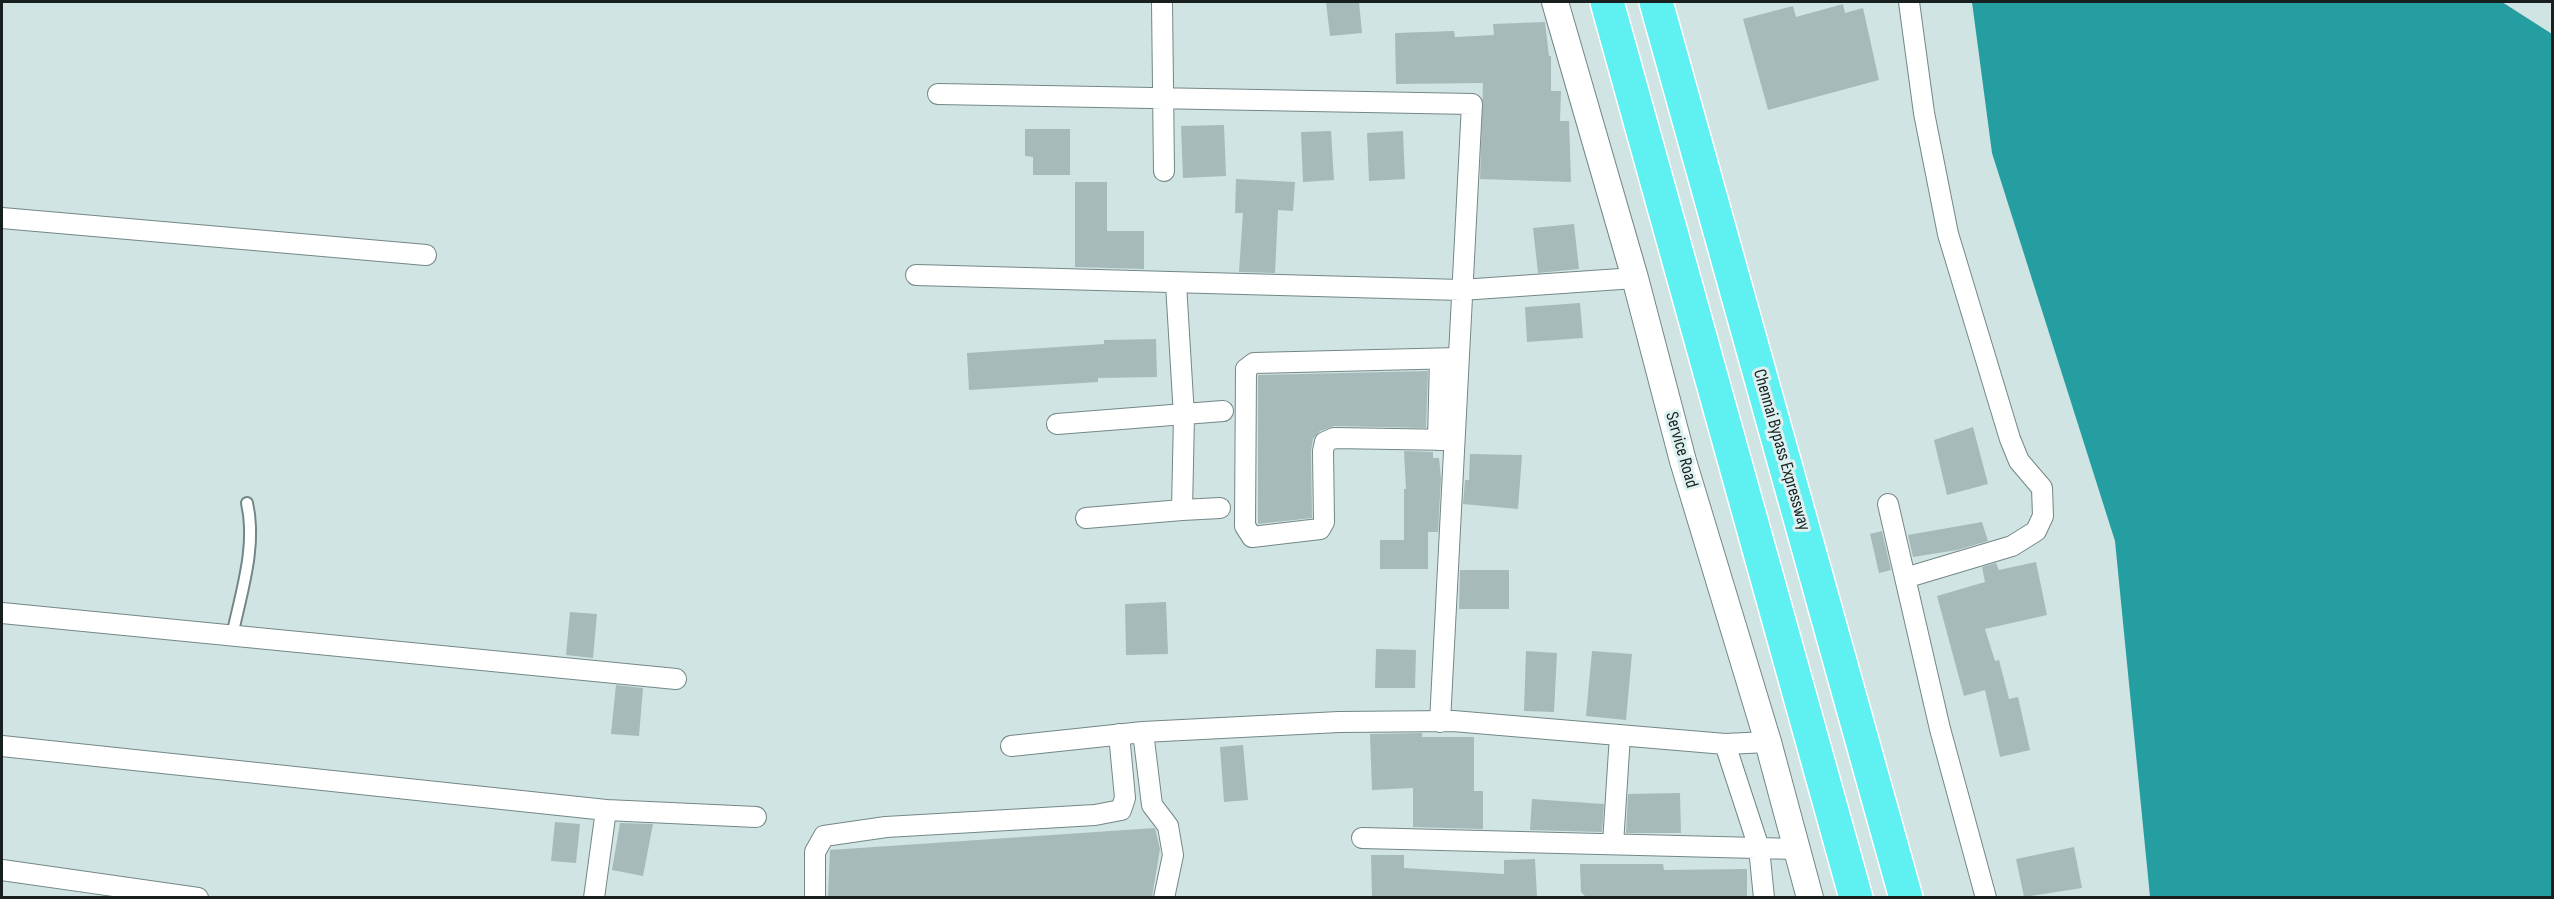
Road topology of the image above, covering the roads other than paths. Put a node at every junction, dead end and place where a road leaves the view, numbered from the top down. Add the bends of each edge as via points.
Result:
1 (1162, 2) edge
2 (1555, 2) edge
3 (1607, 2) edge
4 (1656, 2) edge
5 (1909, 2) edge
6 (938, 94) dead end
7 (1163, 99) junction
8 (1164, 171) dead end
9 (2, 218) edge
10 (426, 255) dead end
11 (916, 275) dead end
12 (1635, 278) junction
13 (1176, 284) junction
14 (1461, 290) junction
15 (1449, 359) junction
16 (1222, 411) dead end
17 (1184, 416) junction
18 (1057, 424) dead end
19 (1446, 440) junction
20 (247, 503) dead end
21 (1888, 504) dead end
22 (1220, 508) dead end
23 (1182, 510) junction
24 (1086, 518) dead end
25 (1905, 578) junction
26 (2, 613) edge
27 (232, 636) junction
28 (676, 679) dead end
29 (1440, 722) junction
30 (1143, 732) junction
31 (1119, 734) junction
32 (1620, 735) junction
33 (1768, 742) junction
34 (1725, 744) junction
35 (2, 746) edge
36 (1011, 746) dead end
37 (606, 810) junction
38 (756, 817) dead end
39 (1362, 838) dead end
40 (1613, 844) junction
41 (1759, 848) junction
42 (1797, 849) junction
43 (2, 870) edge
44 (134, 893) edge
45 (198, 897) edge
46 (594, 897) edge
47 (815, 897) edge
48 (1164, 897) edge
49 (1764, 897) edge
50 (1810, 897) edge
51 (1856, 897) edge
52 (1906, 897) edge
53 (1986, 897) edge

1 - 7 street
2 - 12 street, Service Road
3 - 51 highway
4 - 52 highway, Chennai Bypass Expressway
5 - 25 street via 1924,113 1948,234 2010,439 2019,461 2042,488 2044,502 2036,531 2012,546
6 - 7 street
7 - 8 street
7 - 14 street via 1472,104
9 - 10 street
11 - 13 street
12 - 14 street
12 - 33 street, Service Road via 1683,461
13 - 14 street
13 - 17 street
14 - 15 street
15 - 19 street
15 - 19 street via 1254,363 1246,369 1248,533 1252,537 1320,529 1324,522 1325,442 1334,438
16 - 17 street
17 - 18 street
17 - 23 street
19 - 29 street
20 - 27 lane via 251,520 249,552
21 - 25 street
22 - 23 street
23 - 24 street
25 - 53 street via 1940,729
26 - 27 street
27 - 28 street
29 - 30 street via 1339,722
29 - 32 street
30 - 31 street
30 - 48 street via 1152,806 1168,826 1173,855
31 - 36 street
31 - 47 street via 1125,798 1121,810 1095,815 886,827 824,836 815,852
32 - 34 street
32 - 40 street
33 - 34 street
33 - 42 street, Service Road
34 - 41 street
35 - 37 street
37 - 38 street
37 - 46 street
39 - 40 street
40 - 41 street
41 - 42 street
41 - 49 street
42 - 50 street, Service Road
43 - 44 street
44 - 45 street

